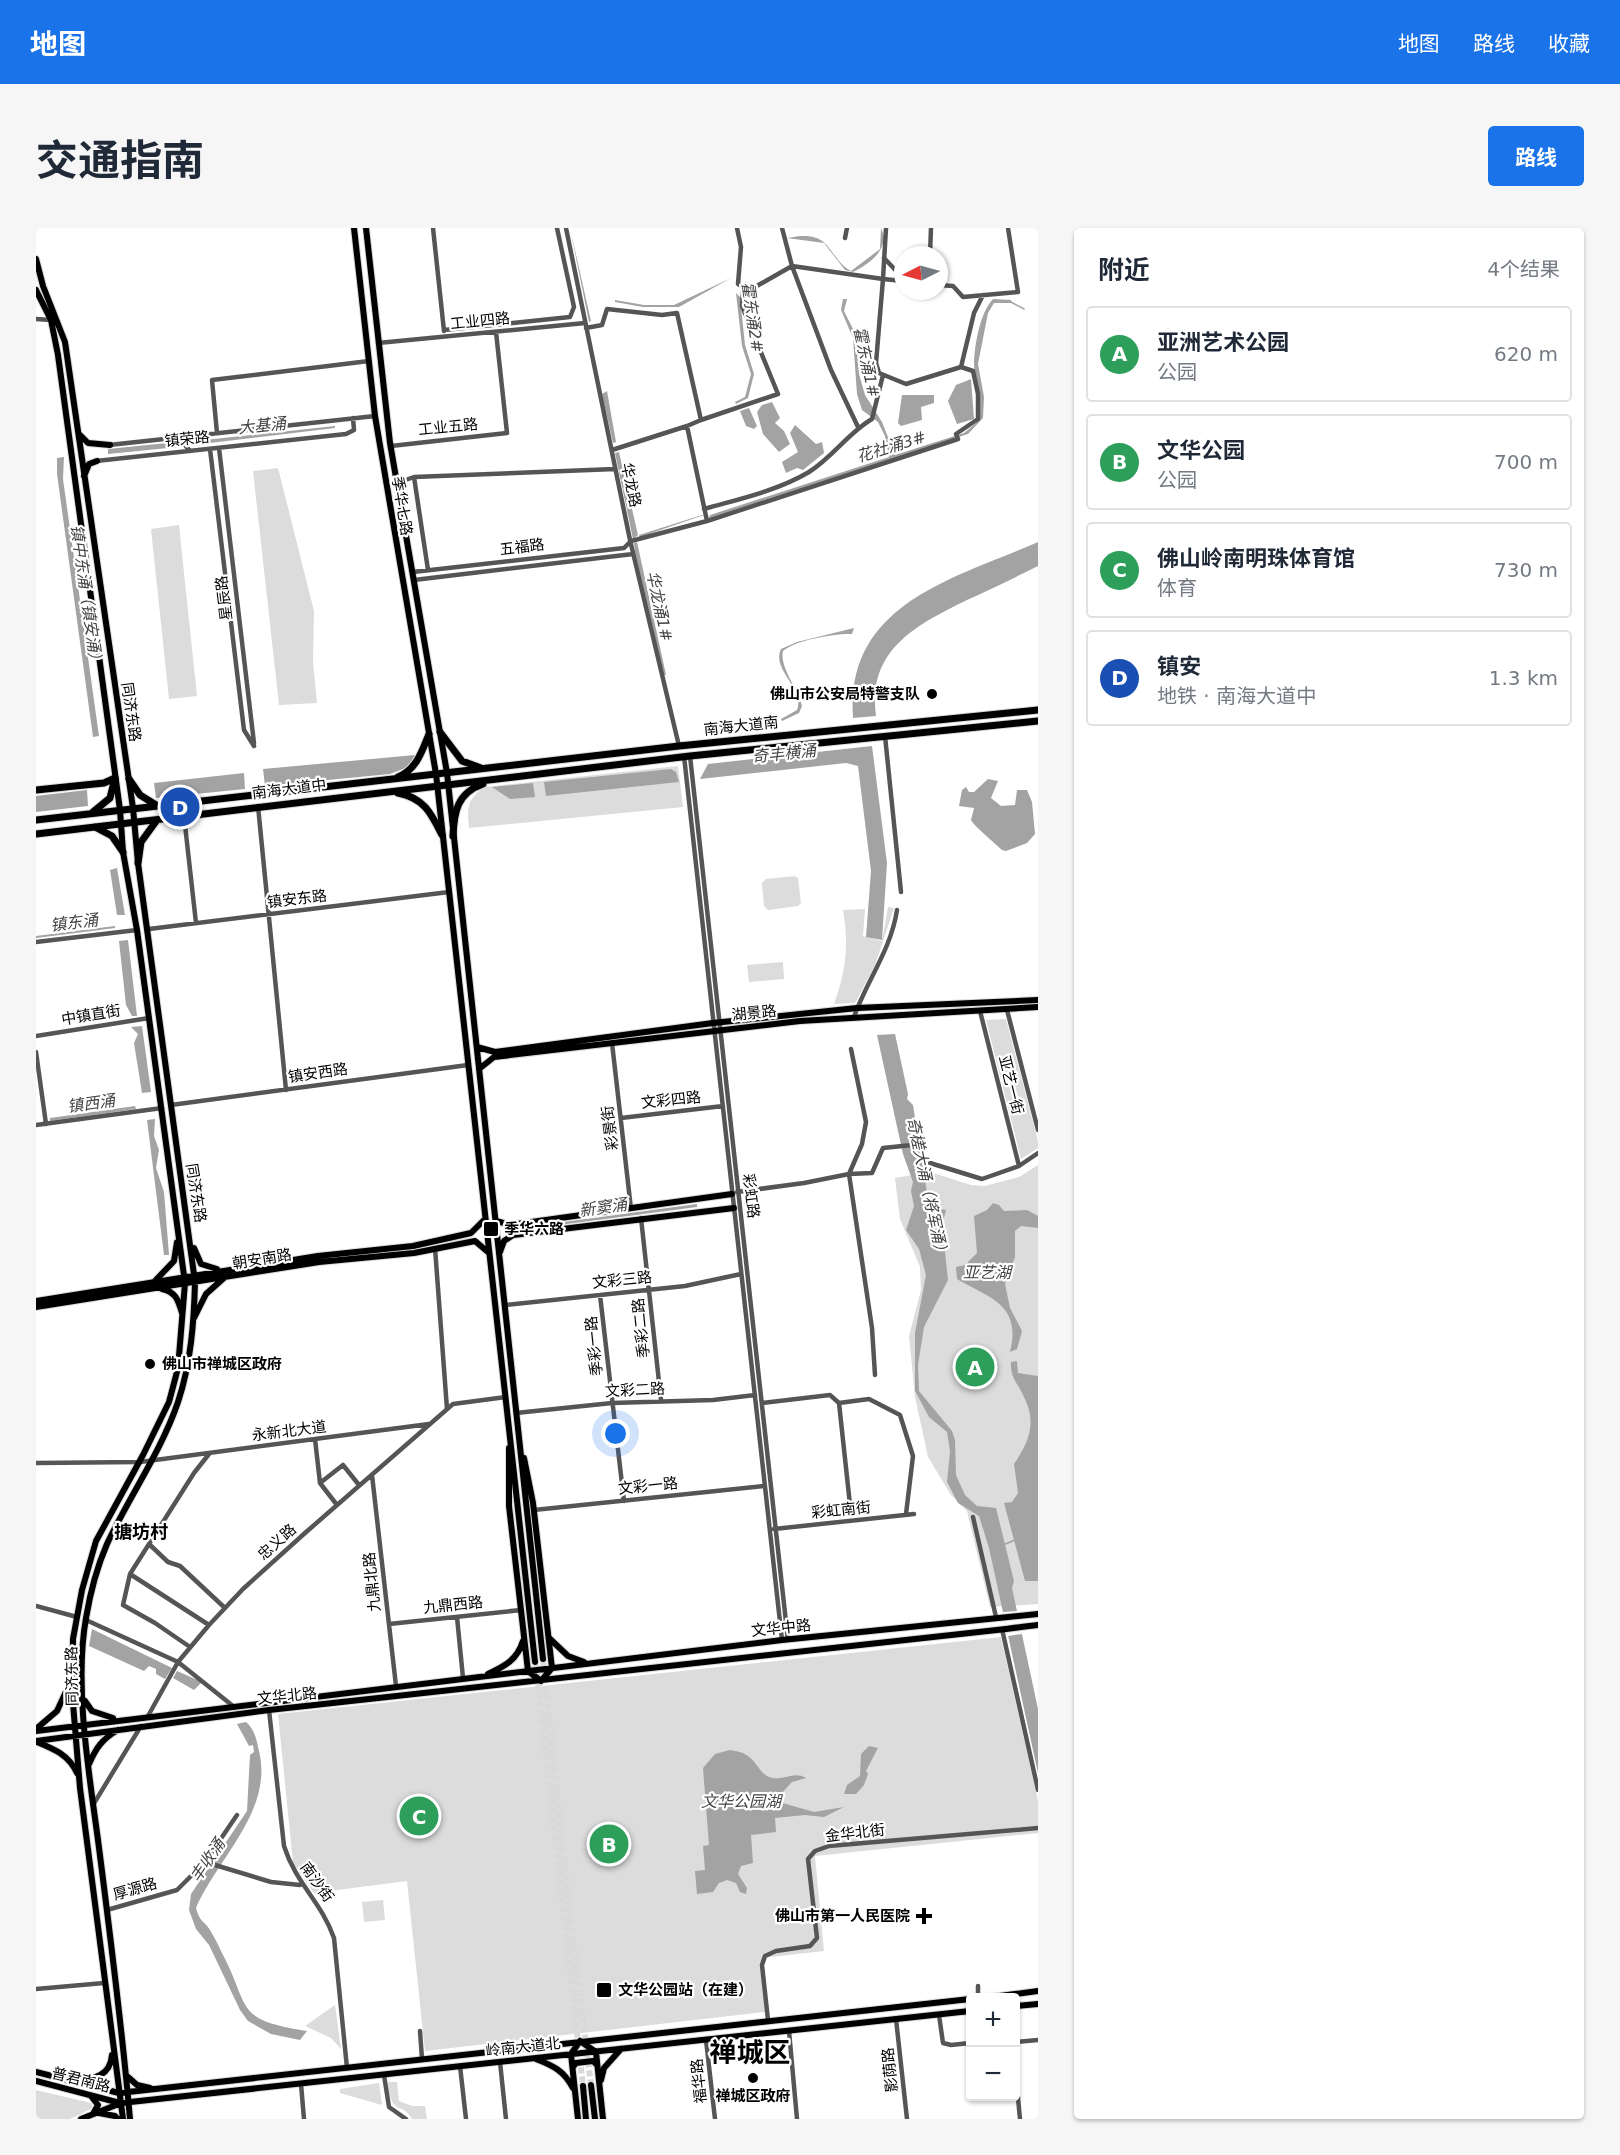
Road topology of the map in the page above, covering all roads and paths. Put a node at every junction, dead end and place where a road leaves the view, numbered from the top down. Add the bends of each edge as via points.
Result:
1 (354, 228) edge
2 (366, 228) edge
3 (433, 228) edge
4 (556, 228) edge
5 (566, 228) edge
6 (737, 228) edge
7 (782, 228) edge
8 (847, 228) edge
9 (886, 228) edge
10 (931, 228) edge
11 (1008, 228) edge
12 (845, 238) dead end
13 (930, 246) edge
14 (884, 257) junction
15 (36, 259) edge
16 (792, 266) junction
17 (894, 269) edge
18 (883, 279) junction
19 (894, 279) edge
20 (948, 286) edge
21 (743, 288) junction
22 (36, 290) edge
23 (579, 290) junction
24 (570, 291) junction
25 (983, 295) junction
26 (36, 319) edge
27 (51, 320) junction
28 (500, 324) junction
29 (486, 325) junction
30 (586, 326) junction
31 (444, 330) junction
32 (498, 331) junction
33 (487, 333) junction
34 (445, 337) junction
35 (378, 344) junction
36 (369, 361) junction
37 (961, 366) junction
38 (883, 375) junction
39 (375, 416) junction
40 (353, 418) junction
41 (701, 420) junction
42 (687, 426) junction
43 (858, 427) junction
44 (78, 432) junction
45 (218, 433) junction
46 (187, 436) junction
47 (110, 445) junction
48 (391, 446) junction
49 (79, 447) junction
50 (210, 448) junction
51 (219, 448) junction
52 (612, 450) junction
53 (190, 451) junction
54 (97, 461) junction
55 (81, 462) junction
56 (615, 469) junction
57 (84, 477) junction
58 (414, 477) junction
59 (397, 483) junction
60 (706, 516) junction
61 (631, 542) junction
62 (633, 554) junction
63 (429, 570) junction
64 (413, 572) junction
65 (414, 580) junction
66 (1038, 710) edge
67 (1038, 721) edge
68 (440, 732) junction
69 (429, 734) junction
70 (885, 736) junction
71 (679, 746) junction
72 (687, 756) junction
73 (486, 768) junction
74 (447, 773) junction
75 (436, 774) junction
76 (115, 778) junction
77 (129, 779) junction
78 (389, 780) junction
79 (493, 780) junction
80 (448, 785) junction
81 (337, 786) junction
82 (437, 786) junction
83 (36, 790) edge
84 (390, 792) junction
85 (336, 797) junction
86 (158, 806) junction
87 (258, 806) junction
88 (133, 808) junction
89 (120, 810) junction
90 (90, 813) junction
91 (184, 816) junction
92 (157, 819) junction
93 (36, 820) edge
94 (134, 823) junction
95 (121, 824) junction
96 (95, 827) junction
97 (36, 834) edge
98 (442, 835) junction
99 (453, 836) junction
100 (123, 852) junction
101 (138, 862) junction
102 (449, 892) junction
103 (901, 892) dead end
104 (897, 910) dead end
105 (268, 914) junction
106 (196, 923) junction
107 (149, 929) junction
108 (137, 930) junction
109 (36, 942) edge
110 (1038, 1000) edge
111 (1038, 1007) edge
112 (857, 1008) junction
113 (1007, 1010) junction
114 (980, 1011) junction
115 (854, 1017) junction
116 (149, 1018) junction
117 (717, 1026) junction
118 (36, 1036) edge
119 (612, 1043) junction
120 (477, 1047) junction
121 (851, 1049) dead end
122 (36, 1052) edge
123 (468, 1065) junction
124 (479, 1069) junction
125 (285, 1090) junction
126 (171, 1105) junction
127 (723, 1106) junction
128 (162, 1108) junction
129 (621, 1118) junction
130 (46, 1124) junction
131 (36, 1125) edge
132 (1038, 1130) edge
133 (920, 1144) dead end
134 (1038, 1153) edge
135 (930, 1163) dead end
136 (1019, 1166) junction
137 (849, 1173) junction
138 (737, 1194) junction
139 (692, 1201) junction
140 (734, 1208) junction
141 (632, 1209) junction
142 (695, 1212) junction
143 (641, 1218) junction
144 (484, 1220) junction
145 (497, 1221) junction
146 (513, 1225) junction
147 (179, 1230) junction
148 (513, 1235) junction
149 (191, 1238) junction
150 (435, 1248) junction
151 (488, 1252) junction
152 (500, 1252) junction
153 (224, 1274) junction
154 (741, 1274) junction
155 (195, 1278) junction
156 (185, 1280) junction
157 (154, 1285) junction
158 (649, 1289) junction
159 (600, 1295) junction
160 (36, 1301) edge
161 (505, 1305) junction
162 (36, 1308) edge
163 (183, 1317) junction
164 (194, 1319) junction
165 (875, 1375) dead end
166 (755, 1395) junction
167 (506, 1397) junction
168 (661, 1400) junction
169 (612, 1403) junction
170 (762, 1403) junction
171 (839, 1403) junction
172 (447, 1409) junction
173 (516, 1413) junction
174 (429, 1424) junction
175 (514, 1434) junction
176 (315, 1439) junction
177 (210, 1453) junction
178 (151, 1461) junction
179 (140, 1462) junction
180 (36, 1463) edge
181 (372, 1475) junction
182 (320, 1483) junction
183 (359, 1485) junction
184 (765, 1486) junction
185 (624, 1501) junction
186 (337, 1505) junction
187 (534, 1510) junction
188 (851, 1514) dead end
189 (906, 1514) junction
190 (914, 1514) dead end
191 (973, 1517) dead end
192 (773, 1529) junction
193 (149, 1544) junction
194 (130, 1574) junction
195 (36, 1606) edge
196 (225, 1608) junction
197 (521, 1610) junction
198 (1038, 1614) edge
199 (77, 1617) junction
200 (457, 1617) junction
201 (1000, 1617) junction
202 (86, 1620) junction
203 (389, 1624) junction
204 (209, 1625) junction
205 (1038, 1625) edge
206 (1004, 1629) junction
207 (548, 1637) junction
208 (524, 1638) junction
209 (785, 1640) junction
210 (190, 1647) junction
211 (543, 1659) tunnel mouth
212 (551, 1660) junction
213 (536, 1662) tunnel mouth
214 (177, 1663) junction
215 (593, 1663) junction
216 (527, 1667) junction
217 (552, 1668) junction
218 (484, 1676) junction
219 (72, 1677) junction
220 (463, 1678) junction
221 (541, 1681) junction
222 (396, 1686) junction
223 (84, 1701) junction
224 (233, 1706) junction
225 (269, 1710) junction
226 (148, 1716) junction
227 (120, 1719) junction
228 (85, 1723) junction
229 (75, 1724) junction
230 (141, 1726) junction
231 (121, 1728) junction
232 (36, 1730) edge
233 (86, 1733) junction
234 (76, 1734) junction
235 (36, 1741) edge
236 (89, 1765) junction
237 (80, 1780) junction
238 (1038, 1790) edge
239 (93, 1805) junction
240 (237, 1815) dead end
241 (1038, 1828) edge
242 (208, 1863) junction
243 (300, 1885) junction
244 (107, 1910) junction
245 (104, 1983) junction
246 (978, 1986) dead end
247 (36, 1989) edge
248 (1038, 1991) edge
249 (978, 1993) edge
250 (1020, 1993) edge
251 (966, 1999) edge
252 (1038, 2004) edge
253 (1020, 2006) edge
254 (966, 2012) edge
255 (939, 2015) junction
256 (896, 2019) junction
257 (768, 2020) junction
258 (420, 2031) dead end
259 (789, 2031) junction
260 (706, 2040) junction
261 (1038, 2040) edge
262 (580, 2041) junction
263 (112, 2042) junction
264 (1020, 2042) edge
265 (966, 2043) edge
266 (621, 2049) junction
267 (596, 2052) junction
268 (571, 2054) junction
269 (535, 2058) junction
270 (422, 2059) junction
271 (500, 2062) junction
272 (460, 2066) junction
273 (597, 2066) junction
274 (346, 2068) junction
275 (572, 2069) junction
276 (36, 2072) edge
277 (126, 2073) junction
278 (384, 2075) junction
279 (270, 2076) junction
280 (70, 2080) junction
281 (36, 2081) edge
282 (301, 2084) junction
283 (591, 2085) tunnel mouth
284 (583, 2086) tunnel mouth
285 (599, 2086) junction
286 (156, 2089) junction
287 (253, 2089) junction
288 (128, 2092) junction
289 (575, 2092) junction
290 (119, 2093) junction
291 (89, 2094) junction
292 (1018, 2101) edge
293 (129, 2102) junction
294 (121, 2103) junction
295 (93, 2114) junction
296 (81, 2119) edge
297 (120, 2119) edge
298 (130, 2119) edge
299 (304, 2119) edge
300 (405, 2119) edge
301 (466, 2119) edge
302 (506, 2119) edge
303 (578, 2119) edge
304 (586, 2119) edge
305 (595, 2119) edge
306 (603, 2119) edge
307 (715, 2119) edge
308 (797, 2119) edge
309 (899, 2119) edge
310 (907, 2119) edge
311 (1020, 2119) edge

1 - 36 main road, 季华七路
2 - 35 main road, 季华七路
3 - 31 street
4 - 24 street
5 - 23 street, 华龙路
6 - 21 street via 741,247 738,284
7 - 16 street
8 - 12 street
9 - 14 street
10 - 13 street
11 - 25 street via 1018,292
14 - 17 street
14 - 18 street
15 - 44 main road, 同济东路 via 65,342
16 - 18 street
16 - 21 street via 748,291
16 - 43 street via 831,370
18 - 19 street
18 - 38 street via 876,363
20 - 25 street via 963,297
21 - 41 street via 742,306 778,394
22 - 27 main road, 同济东路
23 - 24 street
23 - 30 street, 华龙路
24 - 28 street via 574,306 570,317
25 - 37 street
26 - 27 street
27 - 76 main road, 同济东路
28 - 29 street
28 - 32 street
29 - 31 street
29 - 33 street
30 - 32 street, 工业四路
30 - 41 street via 602,325 608,309 677,313
30 - 52 street, 华龙路
31 - 34 street
32 - 33 street, 工业四路
32 - 48 street, 工业五路 via 507,433
33 - 34 street, 工业四路
34 - 35 street, 工业四路
35 - 48 main road, 季华七路
36 - 39 main road, 季华七路
36 - 45 street via 212,380
37 - 38 street via 906,384
37 - 60 street via 973,371 978,419 957,437
38 - 43 street via 872,419
39 - 40 street, 镇荣路
39 - 69 main road, 季华七路
40 - 45 street, 镇荣路
40 - 51 street, 镇荣路 via 354,430 346,434
41 - 42 street
42 - 52 street
42 - 60 street
43 - 60 street via 810,471
44 - 47 main road via 88,444
44 - 49 main road, 同济东路
45 - 46 street, 镇荣路
46 - 47 street, 镇荣路
46 - 53 street via 185,445
47 - 49 street, 镇荣路
48 - 59 main road, 季华七路
49 - 55 main road, 同济东路
50 - 51 street, 镇荣路
50 - 51 street, 星辰路 via 244,730 254,746
50 - 53 street, 镇荣路
52 - 56 street, 华龙路
53 - 54 street, 镇荣路
54 - 55 street, 镇荣路
54 - 57 main road via 89,464
55 - 57 main road, 同济东路
56 - 58 street
56 - 61 street, 华龙路
57 - 77 main road, 同济东路
58 - 59 street
58 - 63 street
59 - 64 main road, 季华七路
60 - 61 street, 五福路
61 - 62 street, 华龙路
61 - 63 street, 五福路 via 624,548
62 - 65 street, 五福路
62 - 71 street, 华龙路
63 - 64 street, 五福路
64 - 65 main road, 季华七路
65 - 68 main road, 季华七路
66 - 71 highway, 南海大道南
67 - 70 highway, 南海大道南
68 - 73 highway via 462,761
68 - 74 main road, 季华七路
69 - 75 main road, 季华七路
69 - 78 highway via 418,761 410,770
70 - 72 highway, 南海大道南
70 - 103 street
71 - 73 highway, 南海大道南
72 - 79 highway, 南海大道南
72 - 117 street, 彩虹路
73 - 74 highway, 南海大道南
74 - 75 highway, 南海大道中
74 - 80 main road
75 - 78 highway, 南海大道中
75 - 82 main road, 季华七路
76 - 83 highway via 104,783
76 - 89 main road, 同济东路
76 - 90 highway via 110,798
77 - 86 highway via 140,795
77 - 88 main road, 同济东路
78 - 81 highway, 南海大道中
79 - 80 highway, 南海大道南
79 - 99 highway via 464,794 454,811
80 - 82 highway, 南海大道中
80 - 99 main road
81 - 85 highway
81 - 86 highway, 南海大道中
82 - 84 highway, 南海大道中
82 - 98 main road
84 - 85 highway, 南海大道中
84 - 98 highway via 419,800
85 - 87 highway, 南海大道中
86 - 88 highway, 南海大道中
87 - 91 highway, 南海大道中
87 - 105 street
88 - 89 highway, 南海大道中
88 - 94 main road, 同济东路
89 - 90 highway, 南海大道中
89 - 95 main road, 同济东路
90 - 93 highway, 南海大道中
91 - 92 highway, 南海大道中
91 - 106 street
92 - 94 highway, 南海大道中
92 - 101 highway via 141,842
94 - 95 highway, 南海大道中
94 - 101 main road, 同济东路
95 - 96 highway, 南海大道中
95 - 100 main road, 同济东路
96 - 97 highway, 南海大道中
96 - 100 highway via 112,836
98 - 102 main road
99 - 120 main road
100 - 108 main road, 同济东路
101 - 107 main road, 同济东路
102 - 105 street, 镇安东路
102 - 123 main road
104 - 112 street via 887,948
105 - 106 street, 镇安东路
105 - 125 street
106 - 107 street, 镇安东路
107 - 126 main road, 同济东路
108 - 109 street
108 - 116 main road, 同济东路
110 - 112 main road, 湖景路
111 - 113 main road, 湖景路
112 - 115 street
112 - 117 main road, 湖景路
113 - 114 main road, 湖景路
113 - 132 street
114 - 115 main road, 湖景路
114 - 136 street, 亚艺一街
115 - 117 main road, 湖景路
116 - 118 street, 中镇直街
116 - 128 main road, 同济东路
117 - 119 main road, 湖景路
117 - 120 main road, 湖景路 via 495,1052
117 - 127 street, 彩虹路
117 - 138 street, 彩虹路
119 - 124 main road, 湖景路 via 494,1057
119 - 129 street, 彩景街
120 - 124 main road
121 - 137 street via 866,1122 862,1144
122 - 130 street
123 - 125 street, 镇安西路
123 - 144 main road
124 - 145 main road
125 - 126 street, 镇安西路
126 - 149 main road, 同济东路
127 - 129 street, 文彩四路
127 - 138 street, 彩虹路
128 - 130 street
128 - 147 main road, 同济东路
129 - 141 street, 彩景街
130 - 131 street
133 - 137 street via 883,1148 872,1173
134 - 136 street
135 - 136 street via 982,1179
137 - 138 street
137 - 165 street via 872,1328
138 - 139 main road
138 - 140 street, 彩虹路
138 - 170 street, 彩虹路
139 - 141 main road
139 - 142 main road via 700,1204
140 - 142 main road
140 - 154 street, 彩虹路
141 - 146 main road
142 - 143 main road
143 - 148 main road
143 - 158 street, 季彩二路
144 - 151 main road
144 - 153 main road, 朝安南路 via 471,1233 425,1244
145 - 146 main road
145 - 152 main road
146 - 148 main road via 507,1230
147 - 156 main road, 同济东路
147 - 157 main road via 174,1261
148 - 152 main road via 504,1241
149 - 153 main road via 201,1264
149 - 155 main road, 同济东路
150 - 151 main road, 朝安南路 via 475,1241
150 - 153 main road, 朝安南路
150 - 172 street
151 - 167 main road
152 - 161 main road
153 - 155 main road, 朝安南路
153 - 164 main road via 206,1294
154 - 158 street, 文彩三路
154 - 166 street, 彩虹路
155 - 156 main road, 朝安南路
155 - 164 main road, 同济东路
156 - 157 main road, 朝安南路
156 - 163 main road, 同济东路
157 - 160 main road, 朝安南路
157 - 162 main road, 朝安南路
157 - 163 main road via 177,1297
158 - 159 street, 文彩三路
158 - 168 street, 季彩二路
159 - 161 street, 文彩三路
159 - 169 street, 季彩一路
161 - 173 main road
163 - 179 main road, 同济东路 via 178,1368 169,1401
164 - 178 main road, 同济东路 via 188,1369 178,1403
166 - 168 street, 文彩二路
166 - 184 street, 彩虹路
167 - 172 street, 忠义路 via 453,1404
167 - 175 main road
168 - 169 street, 文彩二路
169 - 173 street, 文彩二路
169 - 185 street, 季彩一路
170 - 171 street via 830,1395
170 - 192 street, 彩虹路
171 - 188 street
171 - 189 street via 870,1399 900,1415 913,1456
172 - 174 street, 忠义路
173 - 175 main road
174 - 176 street, 永新北大道
174 - 181 street, 忠义路
175 - 187 main road
175 - 197 main road via 508,1494
175 - 211 main road
175 - 213 main road
176 - 177 street, 永新北大道
176 - 182 street
177 - 178 street, 永新北大道
177 - 193 street
178 - 179 street, 永新北大道
178 - 202 main road, 同济东路 via 106,1546
179 - 180 street, 永新北大道
179 - 199 main road, 同济东路 via 96,1541
181 - 183 street, 忠义路
181 - 203 street, 九鼎北路
182 - 183 street via 343,1465
182 - 186 street
183 - 186 street, 忠义路
184 - 185 street, 文彩一路
184 - 192 street, 彩虹路
185 - 187 street, 文彩一路
186 - 196 street, 忠义路
187 - 207 main road
189 - 190 street, 彩虹南街
189 - 192 street, 彩虹南街
191 - 201 street
192 - 209 street, 彩虹路
193 - 194 street
193 - 196 street via 168,1563 180,1566
194 - 204 street
194 - 210 street via 123,1605
195 - 199 street
196 - 204 street, 忠义路
197 - 200 street, 九鼎西路
197 - 208 main road
198 - 201 main road, 文华中路
199 - 219 main road, 同济东路
200 - 203 street, 九鼎西路
200 - 220 street
201 - 209 main road, 文华中路
202 - 214 street
202 - 223 main road, 同济东路
203 - 222 street, 九鼎北路
204 - 210 street, 忠义路
205 - 206 main road, 文华中路, bridge
206 - 221 main road, 文华中路
206 - 238 street
207 - 212 main road
207 - 215 main road via 568,1656
208 - 216 main road
208 - 218 main road via 509,1664
209 - 215 main road, 文华中路
210 - 214 street, 忠义路
212 - 216 main road via 547,1665
212 - 217 main road
214 - 224 street
214 - 226 street, 忠义路
215 - 217 main road, 文华中路
216 - 217 main road, 文华中路
216 - 218 main road, 文华北路
216 - 221 main road
217 - 221 main road
218 - 220 main road, 文华北路
219 - 229 main road, 同济东路
219 - 232 main road via 57,1711
220 - 222 main road, 文华北路
221 - 225 main road, 文华北路
222 - 224 main road, 文华北路
223 - 227 main road via 92,1711
223 - 228 main road, 同济东路
224 - 226 main road, 文华北路
225 - 230 main road, 文华北路
225 - 243 street, 南沙街 via 284,1846
226 - 227 main road, 文华北路
227 - 228 main road, 文华北路
228 - 229 main road, 文华北路
228 - 233 main road, 同济东路
229 - 232 main road, 文华北路
229 - 234 main road, 同济东路
230 - 231 main road, 文华北路
230 - 239 street
231 - 233 main road, 文华北路
231 - 236 main road via 105,1737
233 - 234 main road, 文华北路
233 - 236 main road, 同济东路
234 - 235 main road, 文华北路
234 - 237 main road, 同济东路
235 - 237 main road via 72,1763
236 - 239 main road, 同济东路
237 - 245 main road, 同济东路
239 - 244 main road, 同济东路
240 - 242 street, 厚源路
241 - 257 street, 金华北街 via 829,1846 815,1851 808,1859 817,1938 810,1946 765,1956 762,1965
242 - 243 street via 271,1882
242 - 244 street, 厚源路 via 177,1890
243 - 274 street, 南沙街 via 315,1899 334,1938
244 - 277 main road, 同济东路
245 - 247 street
245 - 263 main road, 同济东路
246 - 249 street
248 - 250 main road
251 - 257 main road, 岭南大道北
252 - 253 main road
254 - 255 main road, 岭南大道北
255 - 256 main road, 岭南大道北
255 - 265 street via 943,2043
256 - 259 main road, 岭南大道北
256 - 310 street, 影荫路
257 - 262 main road, 岭南大道北
258 - 270 street
259 - 260 main road, 岭南大道北
259 - 308 street
260 - 266 main road, 岭南大道北
260 - 307 street, 福华路
261 - 264 street
262 - 267 main road
262 - 268 main road
262 - 270 main road, 岭南大道北
263 - 280 main road via 109,2069 95,2078
263 - 290 main road, 同济东路
266 - 267 main road, 岭南大道北
266 - 285 main road via 604,2068
267 - 268 main road, 岭南大道北
267 - 273 main road
268 - 269 main road, 岭南大道北
268 - 275 main road
269 - 271 main road, 岭南大道北
269 - 289 main road via 566,2074
270 - 274 main road, 岭南大道北
271 - 272 main road, 岭南大道北
271 - 302 street
272 - 278 main road, 岭南大道北
272 - 301 street
273 - 275 main road via 593,2061 576,2063
273 - 285 main road
274 - 279 main road, 岭南大道北
275 - 289 main road
276 - 280 main road, 普君南路
277 - 286 main road via 137,2085
277 - 288 main road, 同济东路
278 - 282 main road, 岭南大道北
278 - 300 street via 389,2108
279 - 286 main road, 岭南大道北
279 - 287 main road via 246,2083
280 - 290 main road, 普君南路
281 - 291 main road, 普君南路
282 - 287 main road, 岭南大道北
282 - 299 street
283 - 305 main road
284 - 304 main road
285 - 306 main road
286 - 288 main road, 岭南大道北
287 - 293 main road, 岭南大道北
288 - 290 main road, 岭南大道北
288 - 293 main road, 同济东路
289 - 303 main road
290 - 294 main road, 同济东路
291 - 294 main road, 普君南路
291 - 295 main road via 98,2104
292 - 311 street
293 - 294 main road, 岭南大道北
293 - 298 main road, 同济东路
294 - 295 main road, 岭南大道北
294 - 297 main road, 同济东路
295 - 296 main road, 岭南大道北
295 - 297 main road
309 - 310 street

